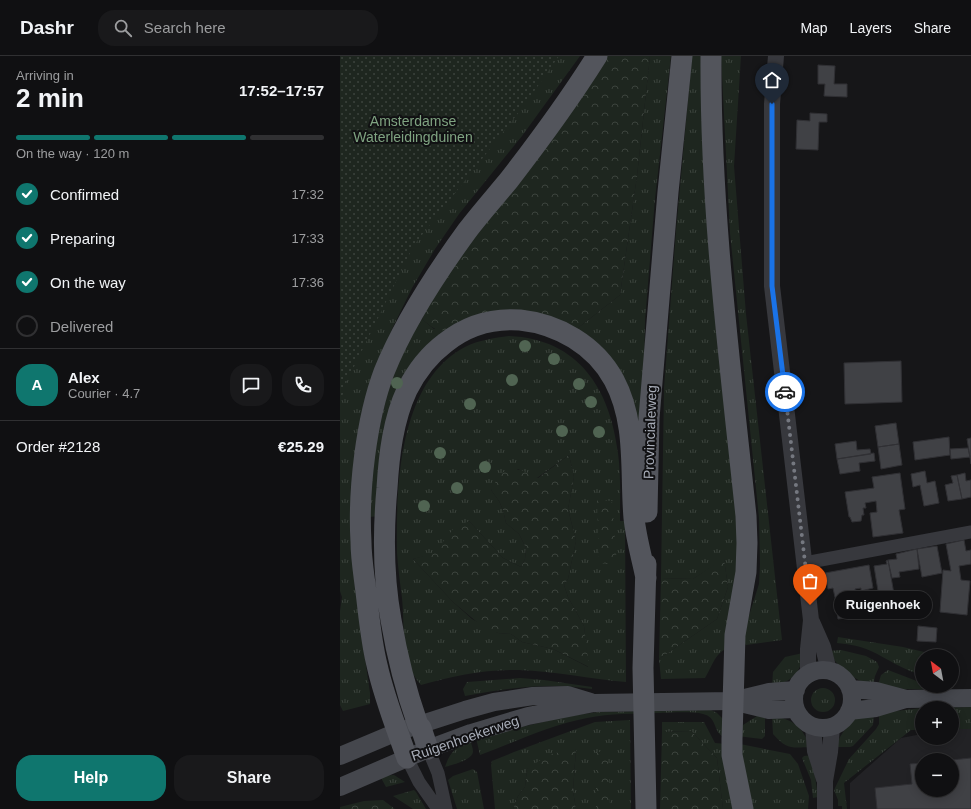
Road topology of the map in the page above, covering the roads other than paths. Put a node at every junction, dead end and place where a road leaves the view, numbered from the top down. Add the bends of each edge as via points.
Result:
1 (597, 56) edge
2 (682, 56) edge
3 (711, 56) edge
4 (776, 56) edge
5 (971, 532) edge
6 (804, 560) junction
7 (646, 578) junction
8 (812, 620) junction
9 (829, 671) junction
10 (808, 675) junction
11 (850, 689) junction
12 (796, 690) junction
13 (971, 698) edge
14 (906, 699) junction
15 (732, 701) junction
16 (594, 703) junction
17 (796, 709) junction
18 (849, 712) junction
19 (418, 725) junction
20 (813, 726) junction
21 (832, 727) junction
22 (398, 732) junction
23 (428, 749) junction
24 (340, 756) edge
25 (407, 758) junction
26 (824, 781) junction
27 (340, 787) edge
28 (438, 809) edge
29 (446, 809) edge
30 (646, 809) edge
31 (743, 809) edge
32 (825, 809) edge

1 - 22 main road via 574,93 467,231 430,285 399,338 375,400 368,431 362,485 360,541 376,664
2 - 7 main road, Provincialeweg via 649,418
3 - 15 main road via 717,220 747,543 746,572 735,635
4 - 6 street via 772,104 772,286
5 - 6 street via 810,562
6 - 8 street
7 - 19 main road via 634,520 629,428 623,402 606,367 596,355 572,337 552,326 531,321 496,320 468,328 452,337 420,368 408,388 394,431 389,460 384,536 386,580 392,628 407,694
7 - 30 main road, Provincialeweg via 643,668
8 - 9 street
8 - 10 street
9 - 10 main road via 818,671
9 - 11 main road via 840,676
10 - 12 main road
11 - 14 main road via 876,691
11 - 18 main road via 852,704
12 - 15 main road, Ruigenhoekerweg via 769,692
12 - 17 main road
13 - 14 main road
14 - 18 main road via 876,708
15 - 16 main road, Ruigenhoekerweg
15 - 17 main road, Ruigenhoekerweg via 769,710
15 - 31 main road via 732,755
16 - 19 main road, Ruigenhoekerweg via 568,695 532,696 494,702
16 - 23 main road, Ruigenhoekerweg via 528,716
17 - 20 main road via 802,720
18 - 21 main road via 839,724
19 - 22 main road, Ruigenhoekerweg
19 - 23 main road via 422,728
20 - 21 main road
20 - 26 street via 815,751
21 - 26 street
22 - 24 main road, Ruigenhoekerweg
22 - 25 main road
23 - 25 main road, Ruigenhoekerweg
23 - 29 street via 438,773
25 - 27 main road, Ruigenhoekerweg
25 - 28 street via 419,782
26 - 32 street

